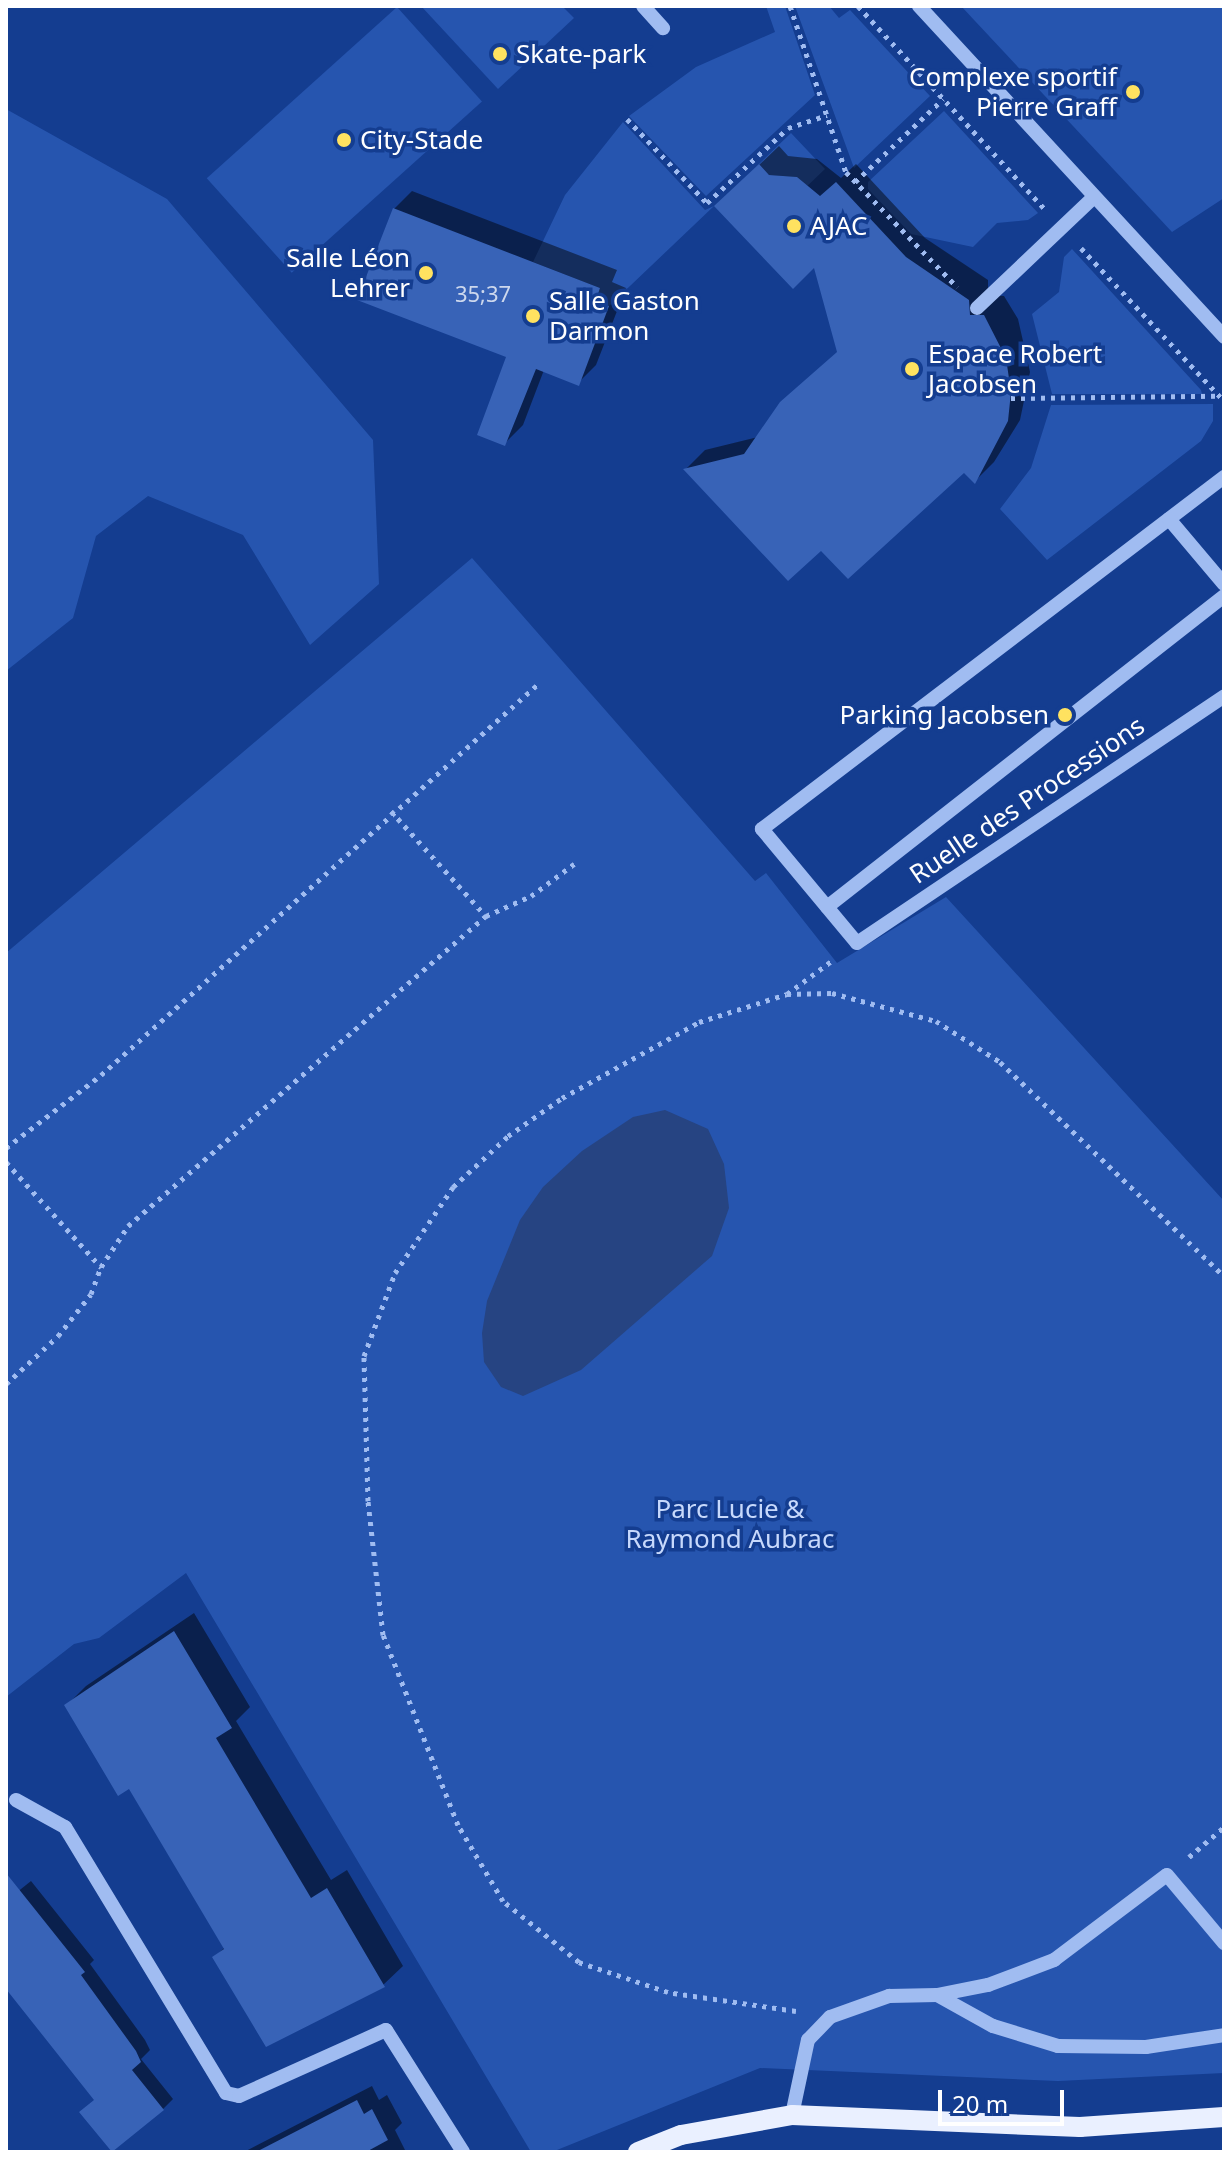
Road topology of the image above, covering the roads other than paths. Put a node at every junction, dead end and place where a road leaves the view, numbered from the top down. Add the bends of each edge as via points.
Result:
1 (643, 6) edge
2 (919, 6) edge
3 (663, 28) dead end
4 (1094, 197) junction
5 (977, 308) dead end
6 (1224, 337) edge
7 (1224, 477) edge
8 (1169, 519) junction
9 (1224, 584) edge
10 (1224, 596) edge
11 (1224, 696) edge
12 (827, 907) junction
13 (16, 1800) dead end
14 (1224, 1943) edge
15 (937, 1995) junction
16 (1224, 2035) edge
17 (792, 2115) junction
18 (1224, 2117) edge
19 (463, 2152) edge
20 (638, 2152) edge

1 - 3 street
2 - 4 street
4 - 5 street
4 - 6 street
7 - 8 street
8 - 9 street
8 - 12 street via 762,829
10 - 12 street
11 - 12 street, Ruelle des Processions via 857,943
13 - 19 street via 65,1827 226,2093 239,2096 386,2030
14 - 15 street via 1167,1875 1054,1960 988,1985
15 - 16 street via 993,2026 1058,2046 1146,2047
15 - 17 street via 889,1996 830,2017 808,2040
17 - 18 main road via 1080,2127
17 - 20 main road via 681,2135

